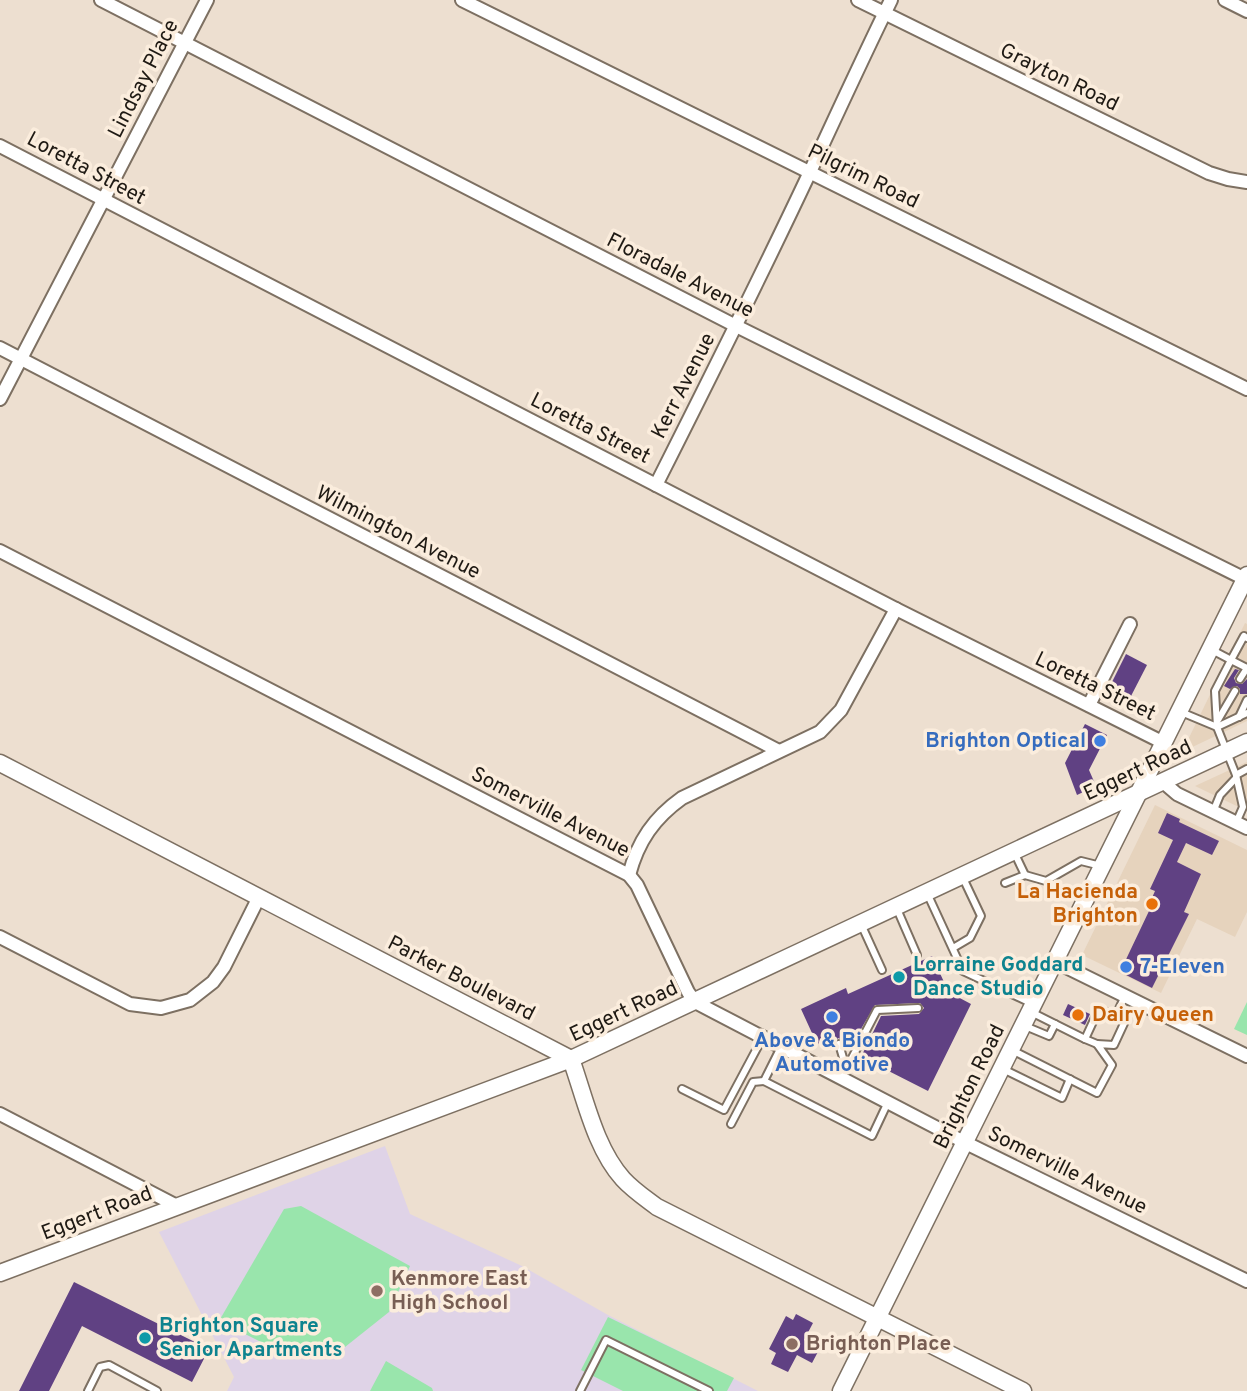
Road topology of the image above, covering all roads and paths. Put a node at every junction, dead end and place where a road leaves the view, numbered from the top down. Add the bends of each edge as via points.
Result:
1 (101, 0) edge
2 (207, 0) edge
3 (462, 0) edge
4 (858, 0) edge
5 (891, 0) edge
6 (1225, 0) edge
7 (1247, 11) edge
8 (884, 13) junction
9 (184, 43) junction
10 (0, 146) edge
11 (810, 172) junction
12 (1247, 182) edge
13 (103, 200) junction
14 (736, 326) junction
15 (0, 348) edge
16 (21, 359) junction
17 (1247, 390) edge
18 (0, 399) edge
19 (656, 485) junction
20 (0, 551) edge
21 (1246, 577) edge
22 (896, 609) junction
23 (1130, 624) dead end
24 (1247, 638) edge
25 (1210, 650) junction
26 (1231, 660) junction
27 (1247, 668) edge
28 (1240, 679) dead end
29 (1235, 691) dead end
30 (1247, 700) edge
31 (1089, 705) junction
32 (1180, 711) junction
33 (1247, 713) edge
34 (1238, 717) junction
35 (1217, 724) junction
36 (1186, 740) dead end
37 (1247, 742) edge
38 (1164, 743) junction
39 (1191, 749) dead end
40 (779, 751) junction
41 (1227, 751) junction
42 (0, 763) edge
43 (1247, 769) edge
44 (1236, 776) junction
45 (1163, 782) junction
46 (1140, 793) junction
47 (1245, 810) edge
48 (1213, 812) junction
49 (1242, 826) edge
50 (1014, 852) junction
51 (1103, 867) junction
52 (629, 875) junction
53 (1025, 875) junction
54 (962, 876) junction
55 (1005, 883) dead end
56 (927, 893) junction
57 (259, 897) junction
58 (896, 907) junction
59 (861, 924) junction
60 (0, 937) edge
61 (953, 948) junction
62 (917, 955) dead end
63 (1056, 962) junction
64 (882, 970) dead end
65 (1125, 996) junction
66 (695, 1002) junction
67 (918, 1008) dead end
68 (1117, 1013) junction
69 (1030, 1014) junction
70 (1055, 1024) junction
71 (763, 1037) junction
72 (1085, 1039) junction
73 (839, 1044) dead end
74 (1097, 1044) junction
75 (781, 1047) junction
76 (1012, 1050) junction
77 (1247, 1056) edge
78 (571, 1059) junction
79 (1003, 1069) junction
80 (844, 1073) junction
81 (1070, 1079) junction
82 (764, 1081) junction
83 (682, 1088) dead end
84 (888, 1102) junction
85 (0, 1114) edge
86 (732, 1124) dead end
87 (966, 1143) junction
88 (177, 1206) junction
89 (0, 1273) edge
90 (1247, 1280) edge
91 (879, 1318) junction
92 (88, 1391) edge
93 (157, 1391) edge
94 (580, 1391) edge
95 (709, 1391) edge
96 (841, 1391) edge
97 (1023, 1391) edge

1 - 9 street, Floradale Avenue
2 - 9 street, Lindsay Place
3 - 11 street, Pilgrim Road
4 - 8 street, Grayton Road
5 - 8 street, Kerr Avenue
6 - 7 street
8 - 11 street, Kerr Avenue
8 - 12 street, Grayton Road via 1209,173
9 - 13 street, Lindsay Place
9 - 14 street, Floradale Avenue
10 - 13 street, Loretta Street
11 - 14 street, Kerr Avenue
11 - 17 street, Pilgrim Road
13 - 16 street, Lindsay Place
13 - 19 street, Loretta Street
14 - 19 street, Kerr Avenue
14 - 21 street, Floradale Avenue
15 - 16 street, Wilmington Avenue
16 - 18 street, Lindsay Place
16 - 40 street, Wilmington Avenue
19 - 22 street, Loretta Street
20 - 52 street, Somerville Avenue
21 - 25 street, Brighton Road
22 - 31 street, Loretta Street
22 - 40 street via 841,710 820,732
23 - 31 street
24 - 26 lane via 1244,636
25 - 26 lane
25 - 32 street, Brighton Road
26 - 27 lane
26 - 35 lane via 1215,691
27 - 28 lane
29 - 35 lane
30 - 34 lane
31 - 38 street, Loretta Street
32 - 35 lane
32 - 38 street, Brighton Road
33 - 34 lane
34 - 35 lane
35 - 41 lane
36 - 39 path
37 - 41 street, Eggert Road
38 - 46 street, Brighton Road
40 - 52 street via 667,809 642,839
41 - 44 lane
41 - 45 street, Eggert Road
42 - 57 street, Parker Boulevard
43 - 44 lane
44 - 47 lane
44 - 48 lane
45 - 46 street, Eggert Road
45 - 48 street
46 - 50 street, Eggert Road
46 - 51 street, Brighton Road
47 - 49 lane
48 - 49 street
50 - 53 lane
50 - 54 street, Eggert Road
51 - 53 lane via 1081,861 1046,881
51 - 63 street, Brighton Road
52 - 66 street, Somerville Avenue
53 - 55 lane
54 - 56 street, Eggert Road
54 - 61 lane via 981,916 970,938
56 - 58 street, Eggert Road
56 - 61 lane
57 - 60 street via 213,982 190,1000 161,1007 130,1004
57 - 78 street, Parker Boulevard
58 - 59 street, Eggert Road
58 - 62 lane
59 - 64 lane
59 - 66 street, Eggert Road
61 - 69 lane via 963,971
63 - 65 street
63 - 69 street, Brighton Road
65 - 68 lane
65 - 77 street
66 - 71 street, Somerville Avenue
66 - 78 street, Eggert Road
67 - 80 lane via 877,1010
68 - 72 lane via 1098,1011
68 - 74 lane via 1127,1017 1114,1045
69 - 70 lane
69 - 70 lane via 1049,1036
69 - 76 street, Brighton Road
70 - 72 lane
71 - 75 street, Somerville Avenue
71 - 83 lane via 724,1110
72 - 74 lane
73 - 80 lane
74 - 81 lane via 1112,1065 1097,1093
75 - 80 street, Somerville Avenue
75 - 82 lane
76 - 79 street, Brighton Road
76 - 81 lane
78 - 88 street, Eggert Road
78 - 91 street via 610,1160 639,1194
79 - 81 lane via 1062,1098
79 - 87 street, Brighton Road
80 - 84 street, Somerville Avenue
82 - 84 lane via 872,1136
82 - 86 lane via 753,1082
84 - 87 street, Somerville Avenue
85 - 88 street
87 - 90 street, Somerville Avenue
87 - 91 street, Brighton Road
88 - 89 street, Eggert Road
91 - 96 street, Brighton Road
91 - 97 street
92 - 93 lane via 100,1367 109,1365
94 - 95 lane via 606,1340

